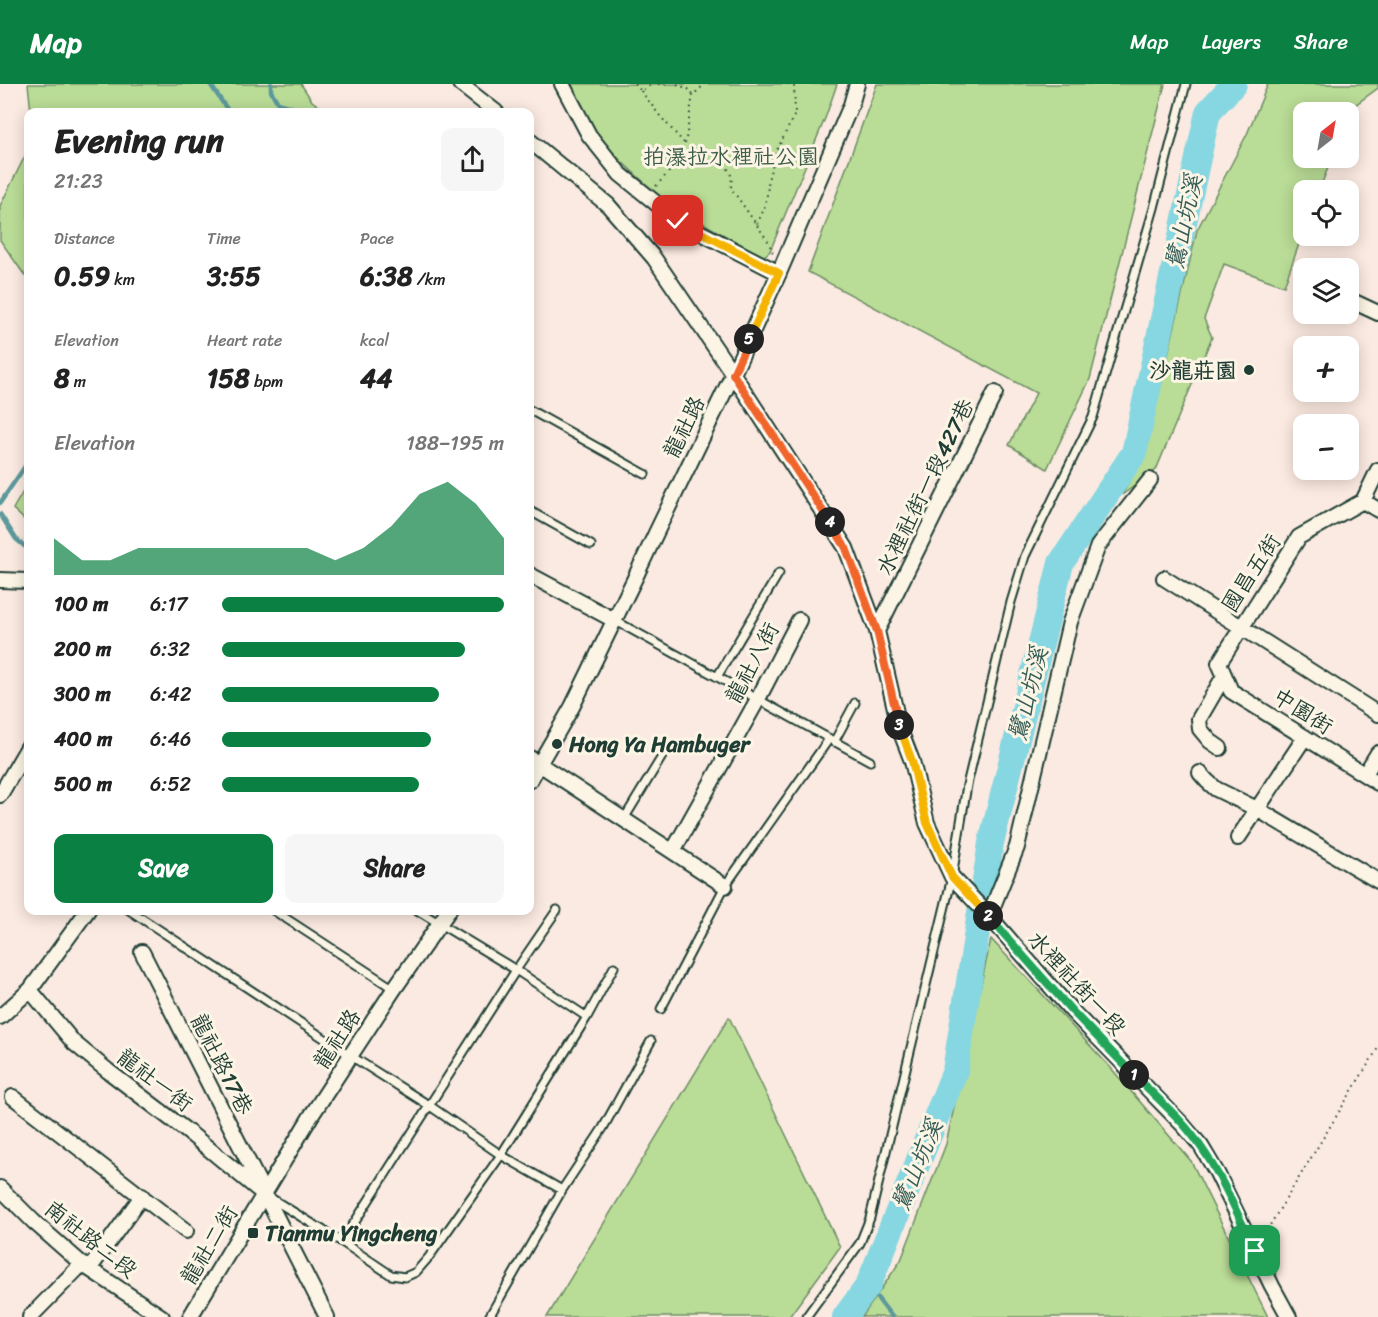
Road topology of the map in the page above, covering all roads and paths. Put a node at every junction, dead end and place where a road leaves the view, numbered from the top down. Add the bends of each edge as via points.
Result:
1 (460, 84) edge
2 (562, 84) edge
3 (635, 84) edge
4 (651, 84) edge
5 (658, 84) edge
6 (669, 84) edge
7 (677, 84) edge
8 (705, 84) edge
9 (788, 84) edge
10 (794, 84) edge
11 (798, 84) edge
12 (857, 84) edge
13 (1186, 84) edge
14 (641, 91) junction
15 (693, 95) junction
16 (491, 108) edge
17 (534, 144) edge
18 (685, 144) junction
19 (691, 148) junction
20 (654, 188) dead end
21 (757, 224) junction
22 (773, 255) dead end
23 (779, 273) junction
24 (1359, 304) edge
25 (1378, 313) edge
26 (733, 374) junction
27 (995, 393) dead end
28 (534, 412) edge
29 (1378, 470) edge
30 (645, 474) dead end
31 (1150, 480) dead end
32 (1364, 501) junction
33 (1378, 510) edge
34 (534, 513) edge
35 (591, 545) dead end
36 (779, 573) dead end
37 (534, 577) edge
38 (1164, 578) dead end
39 (0, 580) edge
40 (24, 581) edge
41 (614, 620) junction
42 (799, 620) dead end
43 (1241, 627) junction
44 (877, 631) junction
45 (1222, 670) junction
46 (717, 677) junction
47 (758, 699) junction
48 (855, 703) dead end
49 (1378, 714) edge
50 (1305, 737) junction
51 (831, 740) junction
52 (1220, 748) dead end
53 (666, 750) dead end
54 (1378, 753) edge
55 (24, 754) edge
56 (534, 761) edge
57 (870, 761) dead end
58 (1200, 773) dead end
59 (1365, 774) junction
60 (1378, 783) edge
61 (0, 795) edge
62 (1257, 809) junction
63 (624, 819) junction
64 (1238, 838) dead end
65 (673, 851) junction
66 (952, 877) junction
67 (1378, 881) edge
68 (725, 886) junction
69 (557, 910) dead end
70 (84, 915) edge
71 (137, 915) edge
72 (281, 915) edge
73 (425, 915) edge
74 (446, 915) edge
75 (988, 916) junction
76 (440, 925) junction
77 (142, 952) dead end
78 (614, 966) dead end
79 (516, 970) junction
80 (394, 989) junction
81 (30, 990) junction
82 (661, 1009) dead end
83 (0, 1017) edge
84 (587, 1017) junction
85 (651, 1041) dead end
86 (1378, 1048) edge
87 (351, 1056) junction
88 (13, 1097) dead end
89 (430, 1106) junction
90 (501, 1155) junction
91 (0, 1188) edge
92 (562, 1190) junction
93 (264, 1194) junction
94 (142, 1196) junction
95 (186, 1231) dead end
96 (342, 1242) junction
97 (1255, 1251) junction
98 (86, 1266) junction
99 (30, 1317) edge
100 (162, 1317) edge
101 (190, 1317) edge
102 (327, 1317) edge
103 (489, 1317) edge
104 (806, 1317) edge
105 (1289, 1317) edge

1 - 16 street
2 - 23 street via 589,135 620,174 678,221
3 - 14 path
4 - 14 path
5 - 6 path
7 - 15 path
8 - 15 path
9 - 10 path
10 - 11 path
10 - 21 path via 795,114 777,150
12 - 23 street, 龍社路
13 - 66 lane via 1093,417 1025,556 1014,593 967,785
14 - 18 path
15 - 18 path
17 - 26 street via 608,205 654,258
18 - 19 path
19 - 20 path
19 - 21 path via 709,151 724,161 732,177 731,188
21 - 22 path
23 - 26 street, 龍社路
24 - 25 street
26 - 41 street, 龍社路
26 - 44 street via 846,548
27 - 44 street, 水裡社街一段427巷
28 - 30 lane
29 - 32 street
31 - 75 street via 1098,546 1090,567 1070,622 1017,847
32 - 33 street
32 - 43 street, 國昌五街 via 1299,537
34 - 35 lane
36 - 46 lane
37 - 41 street
38 - 43 street
39 - 40 street
41 - 46 lane
41 - 56 street, 龍社路 via 572,706
42 - 47 street, 龍社八街
43 - 45 street, 國昌五街
43 - 49 street
44 - 66 street via 927,823
45 - 50 street, 中園街 via 1231,691
45 - 52 street, 國昌五街 via 1199,719 1200,729
46 - 47 lane
47 - 51 lane
47 - 65 street, 龍社八街
48 - 51 lane
50 - 59 street, 中園街
50 - 62 street
51 - 57 lane
51 - 68 lane
53 - 63 lane
54 - 59 street
55 - 61 street
56 - 63 street
58 - 62 street via 1216,789
59 - 60 street, 中園街
62 - 64 street
62 - 67 street
63 - 65 street
65 - 68 street
66 - 75 street, 水裡社街一段
66 - 104 lane via 870,1218 860,1243
68 - 82 lane
69 - 79 lane
70 - 81 street
71 - 87 lane
72 - 80 lane
73 - 76 lane
74 - 76 street, 龍社路
75 - 97 street, 水裡社街一段 via 1201,1146
76 - 79 lane
76 - 80 street, 龍社路
77 - 93 street, 龍社路17巷
78 - 84 lane
79 - 84 lane
79 - 89 lane
80 - 87 street, 龍社路
81 - 83 street
81 - 93 street, 龍社一街 via 74,1043
84 - 90 lane
85 - 92 lane via 603,1128
86 - 97 path
87 - 89 lane
87 - 93 street, 龍社路
88 - 94 street
89 - 90 lane
89 - 96 lane
90 - 92 lane
90 - 96 lane via 416,1272 405,1277 391,1275
91 - 98 street, 南社路二段
92 - 103 lane
93 - 96 lane
93 - 101 street, 龍社二街
93 - 102 street, 龍社路17巷
94 - 95 street
94 - 98 street
97 - 105 street, 水裡社街一段
98 - 99 street
98 - 100 street, 南社路二段

